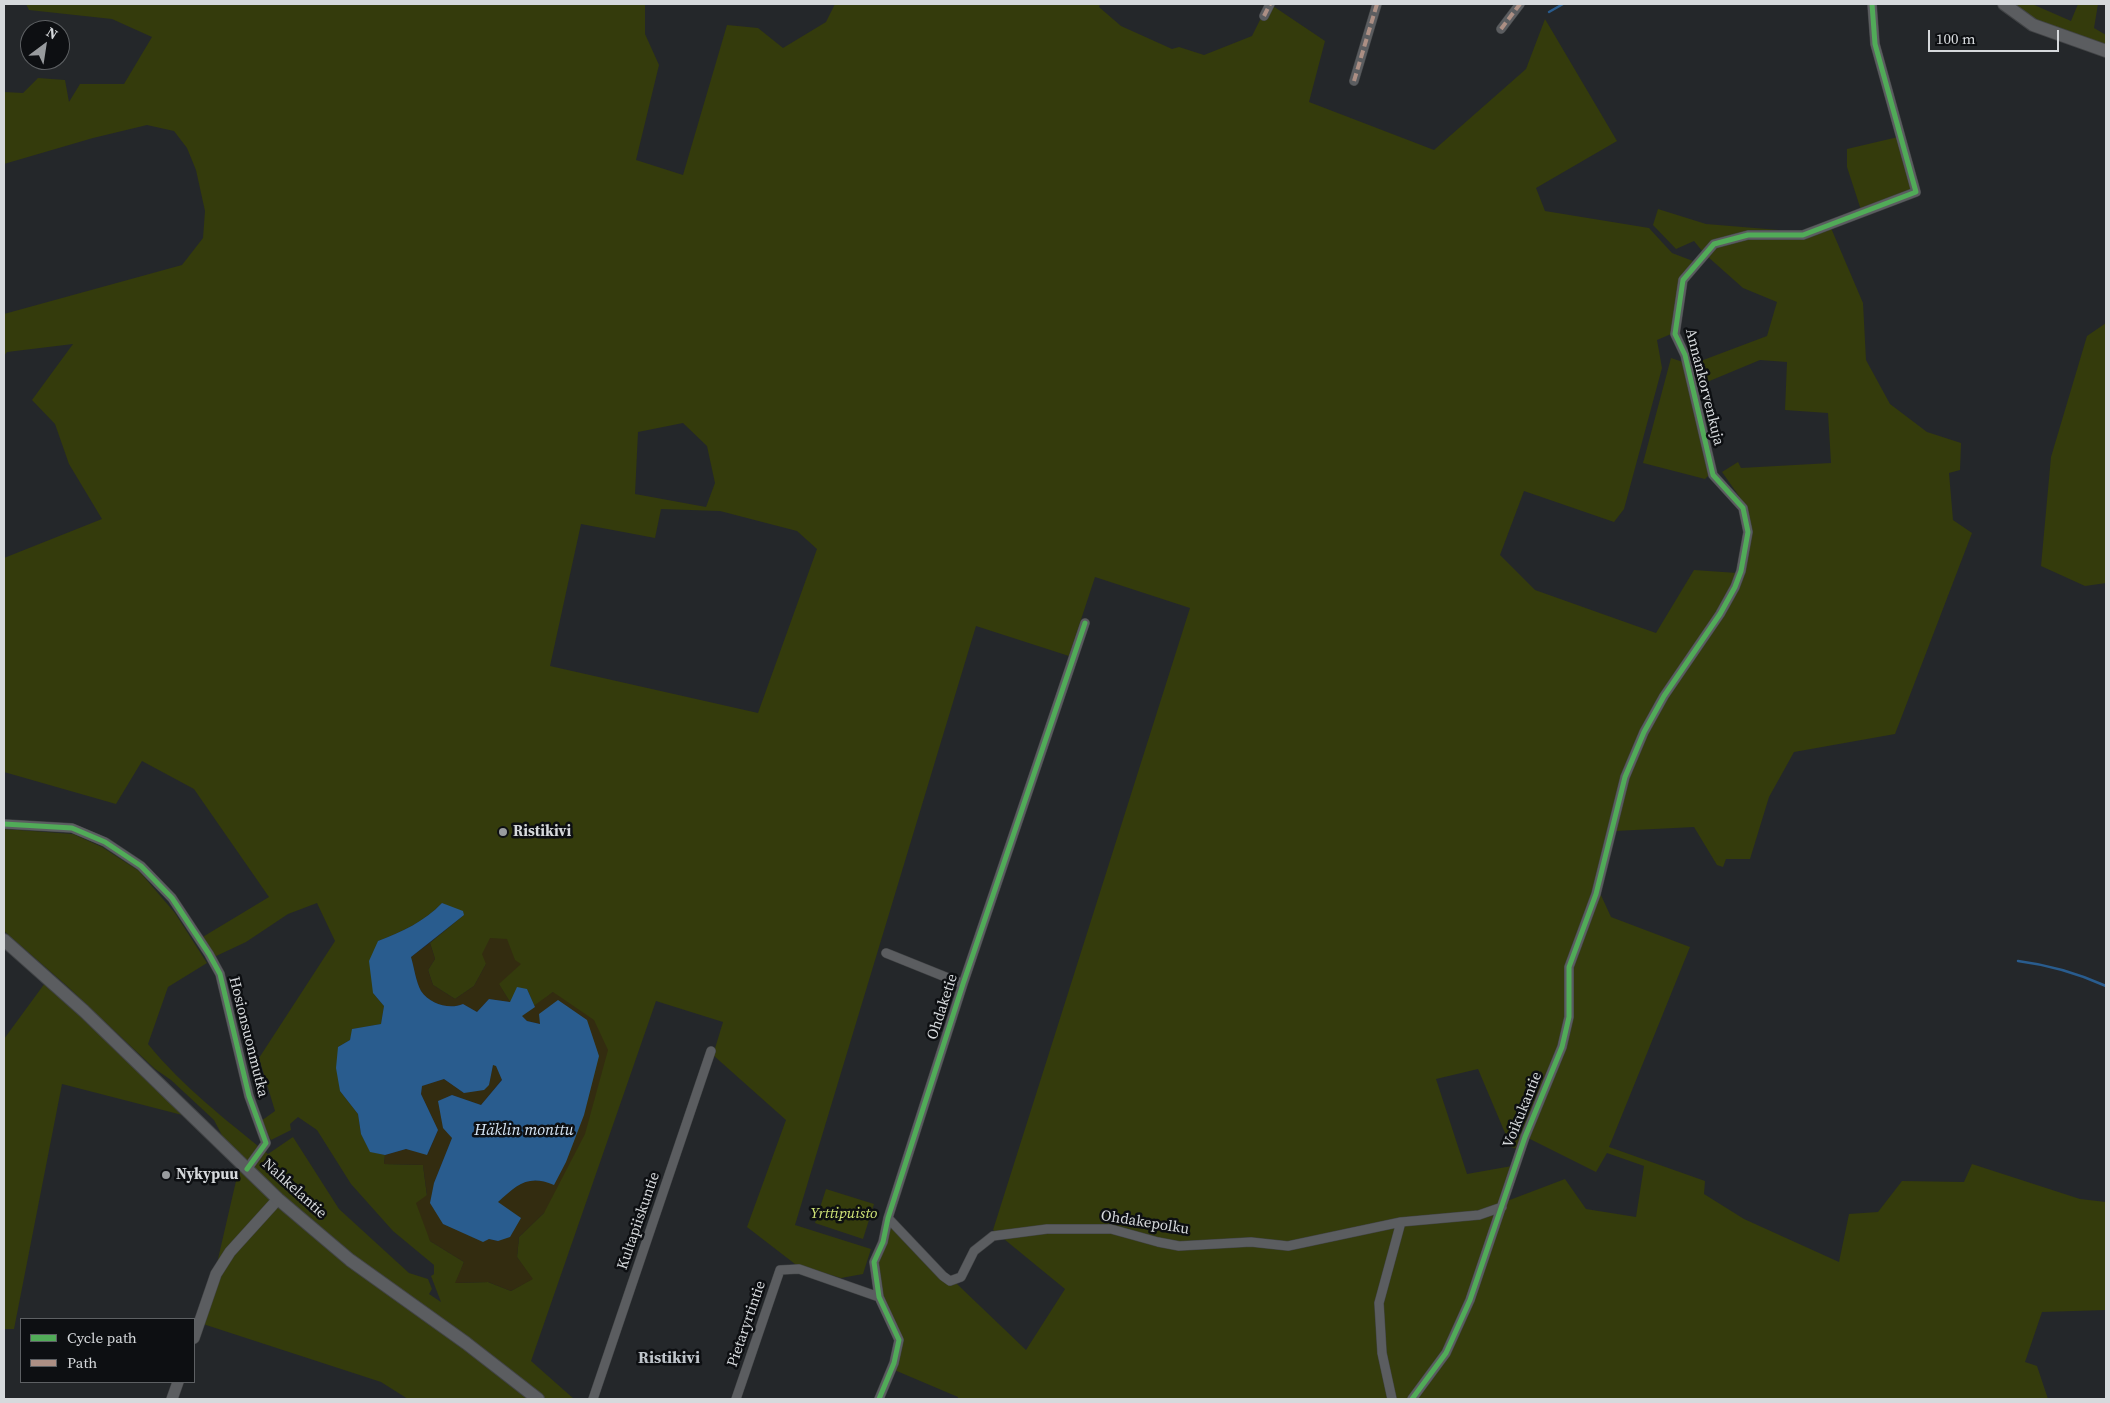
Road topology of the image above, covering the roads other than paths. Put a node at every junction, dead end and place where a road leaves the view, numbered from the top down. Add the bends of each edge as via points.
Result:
1 (1270, 4) edge
2 (1377, 4) edge
3 (1520, 4) edge
4 (1872, 4) edge
5 (2004, 4) edge
6 (1264, 16) dead end
7 (1501, 29) dead end
8 (2106, 51) edge
9 (1354, 81) dead end
10 (1085, 623) dead end
11 (1616, 817) joint
12 (4, 824) edge
13 (4, 940) edge
14 (886, 953) dead end
15 (964, 984) junction
16 (711, 1051) dead end
17 (247, 1168) junction
18 (278, 1198) junction
19 (1502, 1207) junction
20 (888, 1218) junction
21 (1401, 1222) junction
22 (879, 1297) junction
23 (195, 1335) edge
24 (178, 1383) edge
25 (172, 1399) edge
26 (538, 1399) edge
27 (593, 1399) edge
28 (736, 1399) edge
29 (879, 1399) edge
30 (1392, 1399) edge
31 (1412, 1399) edge

1 - 6 street
2 - 9 street
3 - 7 street
4 - 11 street, Annankorvenkuja via 1875,44 1916,192 1803,235 1748,235 1714,244 1683,280 1675,334 1685,355 1713,475 1743,508 1748,532 1735,587 1644,732 1625,777
5 - 8 main road via 2033,25
10 - 15 street, Ohdaketie
11 - 19 street, Voikukantie via 1596,894 1568,967 1569,1017 1562,1048 1525,1137
12 - 17 street, Hosionsuonmutka via 72,828 105,842 141,866 172,898 220,974 249,1096 266,1143
13 - 17 main road, Nahkelantie via 84,1011
14 - 15 street
15 - 20 street, Ohdaketie
16 - 27 street, Kultapiiskuntie
17 - 18 main road, Nahkelantie
18 - 23 street via 230,1252 216,1274
18 - 26 main road, Nahkelantie via 350,1260
19 - 21 street, Ohdakepolku via 1479,1215
19 - 31 street, Voikukantie via 1470,1300 1446,1353
20 - 21 street, Ohdakepolku via 950,1281 961,1277 974,1251 993,1236 1047,1229 1111,1229 1178,1246 1252,1242 1288,1246
20 - 22 street, Ohdaketie via 883,1242 874,1262
21 - 30 street via 1379,1303 1382,1353
22 - 28 street, Pietaryrtintie via 799,1269 780,1270
22 - 29 street, Ohdaketie via 899,1340 894,1363
24 - 25 street

